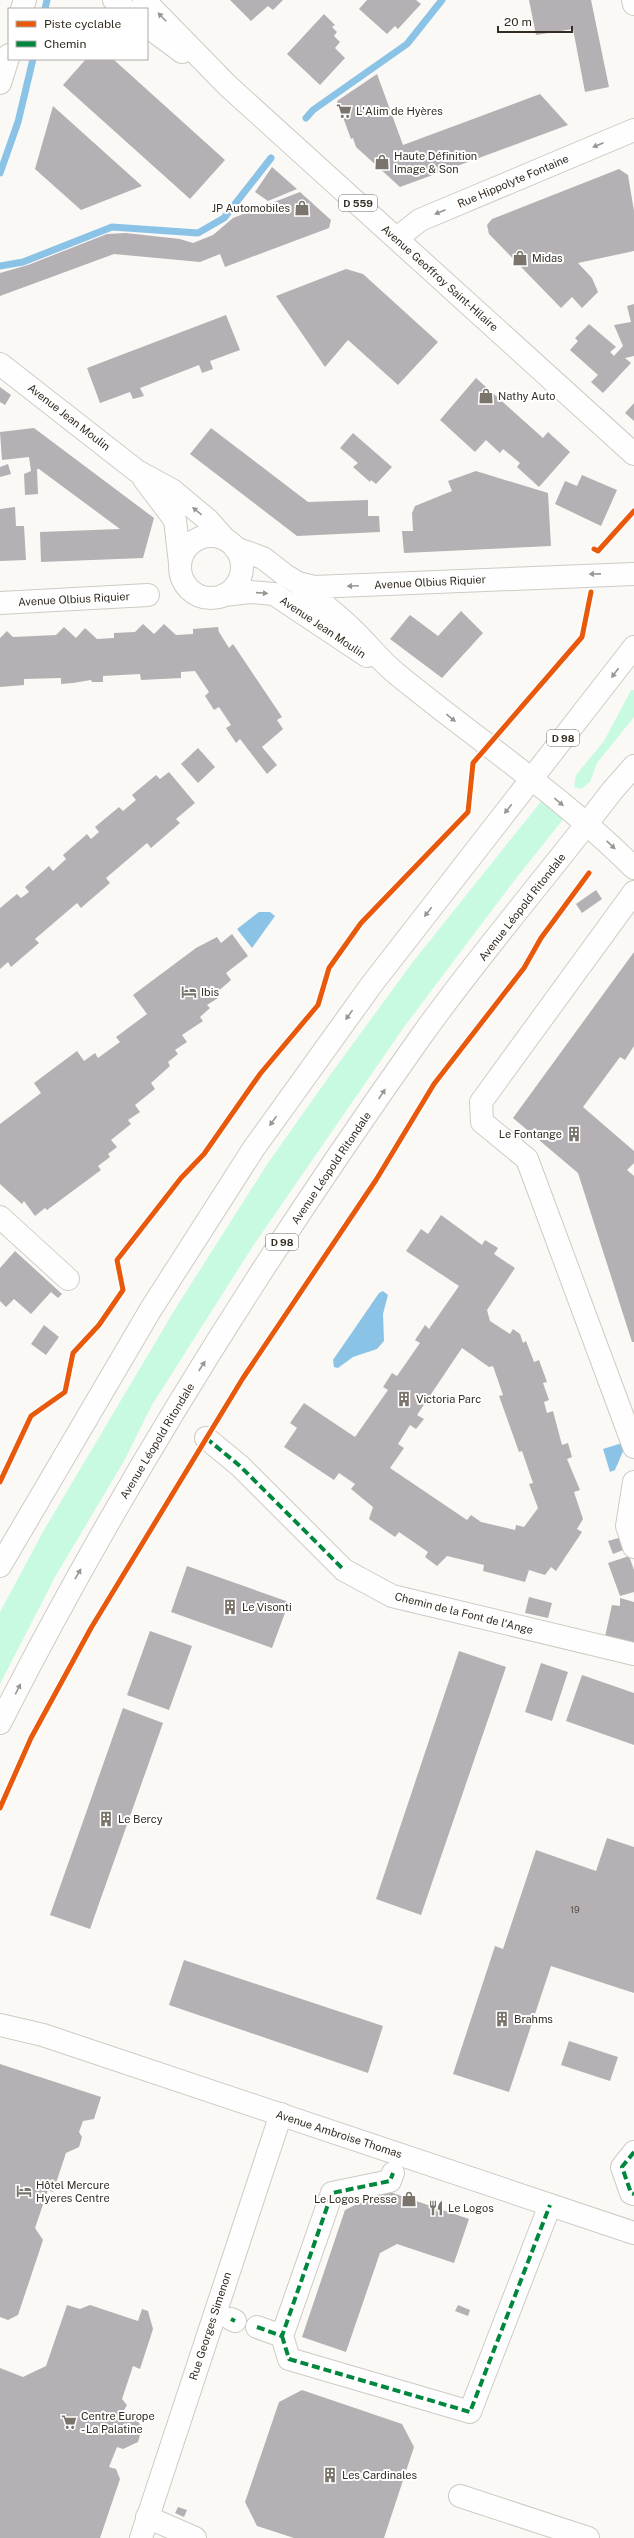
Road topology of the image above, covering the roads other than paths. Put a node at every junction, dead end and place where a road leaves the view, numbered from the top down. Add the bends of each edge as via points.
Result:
1 (114, 0) edge
2 (144, 0) edge
3 (633, 0) edge
4 (634, 4) edge
5 (124, 8) edge
6 (148, 27) edge
7 (8, 58) edge
8 (0, 83) edge
9 (228, 86) junction
10 (634, 130) edge
11 (397, 238) junction
12 (0, 364) edge
13 (634, 454) edge
14 (137, 471) junction
15 (230, 543) junction
16 (180, 564) junction
17 (634, 574) edge
18 (298, 582) junction
19 (148, 595) dead end
20 (224, 595) junction
21 (0, 603) edge
22 (634, 646) edge
23 (396, 673) junction
24 (634, 766) edge
25 (532, 779) junction
26 (586, 824) junction
27 (634, 868) edge
28 (634, 892) edge
29 (0, 1217) edge
30 (68, 1279) dead end
31 (206, 1438) dead end
32 (634, 1447) edge
33 (634, 1482) edge
34 (634, 1547) edge
35 (0, 1566) edge
36 (634, 1654) edge
37 (0, 1723) edge
38 (0, 2011) edge
39 (0, 2024) edge
40 (43, 2035) junction
41 (281, 2114) junction
42 (634, 2152) edge
43 (393, 2172) dead end
44 (634, 2194) edge
45 (550, 2205) junction
46 (634, 2233) edge
47 (257, 2327) dead end
48 (282, 2336) junction
49 (460, 2496) dead end
50 (147, 2517) junction
51 (141, 2538) edge
52 (195, 2538) edge
53 (588, 2538) edge

1 - 5 main road
9 -> 2 main road, Avenue Geoffroy Saint-Hilaire / D 559
3 - 4 main road
6 - 9 main road, Avenue Geoffroy Saint-Hilaire / D 559
7 - 8 main road
9 - 11 main road, Avenue Geoffroy Saint-Hilaire / D 559
10 -> 11 main road, Rue Hippolyte Fontaine via 420,220
11 - 13 main road, Avenue Geoffroy Saint-Hilaire / D 559
12 - 14 main road, Avenue Jean Moulin
15 -> 14 main road, Avenue Jean Moulin via 208,520 172,490
14 - 16 main road, Avenue Jean Moulin via 175,520
15 - 16 main road via 215,536 196,540 188,547
15 - 18 main road, Avenue Olbius Riquier via 262,558
15 - 20 main road via 242,562 242,572 232,589
16 - 20 main road via 181,576 193,593 214,598
17 -> 18 main road, Avenue Olbius Riquier via 314,587
18 - 23 main road, Avenue Jean Moulin via 342,620
19 - 21 main road, Avenue Olbius Riquier
20 -> 23 main road, Avenue Jean Moulin via 250,592 274,594 330,634
22 -> 25 main road, D 98
23 -> 25 main road, Avenue Jean Moulin via 487,747
24 - 26 main road, Avenue Léopold Ritondale / D 98
25 -> 26 main road, Avenue Jean Moulin
25 -> 35 main road, D 98 via 372,984 254,1148 151,1309
26 -> 27 main road
37 -> 26 main road, Avenue Léopold Ritondale / D 98 via 56,1612 158,1436 300,1214 424,1033
28 - 32 main road via 481,1102 480,1114 482,1122 527,1159
29 - 30 main road
31 - 36 main road, Chemin de la Font de l'Ange via 240,1466 344,1570 392,1596
33 - 34 main road via 627,1526
38 - 40 main road, Avenue Ambroise Thomas
39 - 40 main road, Avenue Ambroise Thomas
40 - 41 main road, Avenue Ambroise Thomas
41 - 45 main road, Avenue Ambroise Thomas
41 - 50 main road, Rue Georges Simenon
42 - 44 main road via 622,2168 631,2193
43 - 48 main road via 390,2181 332,2193
45 - 46 main road, Avenue Ambroise Thomas
45 - 48 main road via 464,2410 289,2358
47 - 48 main road
49 - 53 main road
50 - 51 main road, Rue Georges Simenon
50 - 52 main road

